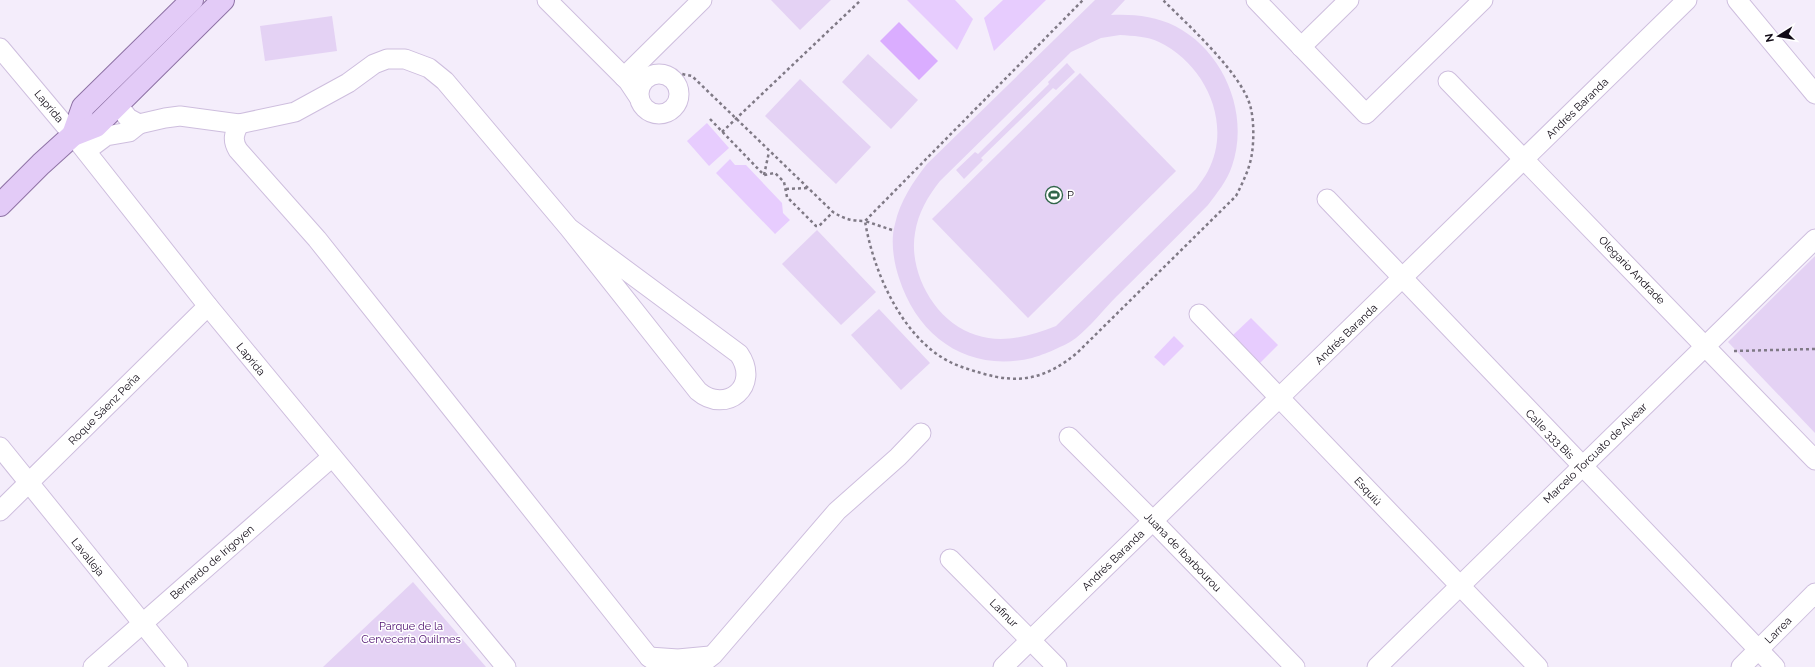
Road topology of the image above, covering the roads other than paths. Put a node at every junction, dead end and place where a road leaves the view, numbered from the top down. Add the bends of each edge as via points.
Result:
1 (192, 0) edge
2 (223, 0) edge
3 (547, 0) edge
4 (563, 0) edge
5 (702, 0) edge
6 (1256, 0) edge
7 (1349, 0) edge
8 (1483, 0) edge
9 (1687, 0) edge
10 (1737, 0) edge
11 (1301, 47) junction
12 (2, 57) edge
13 (628, 73) junction
14 (650, 76) junction
15 (1448, 81) dead end
16 (1815, 94) edge
17 (638, 96) junction
18 (118, 105) junction
19 (139, 124) junction
20 (239, 124) junction
21 (79, 143) junction
22 (1524, 160) junction
23 (1327, 199) dead end
24 (0, 204) edge
25 (569, 228) junction
26 (1815, 239) edge
27 (1403, 278) junction
28 (208, 306) junction
29 (1199, 314) dead end
30 (1711, 352) junction
31 (1280, 398) junction
32 (920, 433) dead end
33 (1070, 438) dead end
34 (0, 447) edge
35 (332, 457) junction
36 (1815, 460) edge
37 (1581, 466) junction
38 (29, 483) junction
39 (0, 511) edge
40 (1153, 521) junction
41 (950, 559) dead end
42 (1459, 586) junction
43 (1815, 593) edge
44 (142, 624) junction
45 (1031, 640) junction
46 (1758, 650) junction
47 (713, 655) junction
48 (656, 662) edge
49 (93, 667) edge
50 (178, 667) edge
51 (506, 667) edge
52 (694, 667) edge
53 (1003, 667) edge
54 (1057, 667) edge
55 (1295, 667) edge
56 (1377, 667) edge
57 (1538, 667) edge
58 (1741, 667) edge
59 (1775, 667) edge

1 - 21 main road via 83,107
2 - 18 main road
3 - 13 street
4 - 13 street
5 - 13 street
6 - 11 street
7 - 11 street
8 - 11 street via 1366,114
9 - 22 street, Andrés Baranda
10 - 16 street
12 - 21 street, Laprida
13 - 14 street
13 - 17 street
14 - 17 street via 641,84
14 - 17 street via 662,74 676,84 679,96 674,107 664,114 647,111
15 - 22 street, Olegario Andrade
18 - 19 street via 128,118
18 - 21 main road
19 - 20 street via 180,116
19 - 21 street via 129,132
20 - 25 street via 295,112 348,84 374,64 387,59 405,59 429,68 445,81
20 - 48 street via 234,134 238,150 317,239
21 - 24 main road via 41,164
21 - 28 street, Laprida
22 - 27 street, Andrés Baranda
22 - 30 street, Olegario Andrade
23 - 27 street, Calle 333 Bis
25 - 25 street via 698,391 711,399 721,400 730,398 738,392 746,383 747,371 745,362 739,354
26 - 30 street, Marcelo Torcuato de Alvear
27 - 31 street, Andrés Baranda
27 - 37 street, Calle 333 Bis
28 - 35 street, Laprida
28 - 38 street, Roque Sáenz Peña
29 - 31 street, Esquiú
30 - 36 street, Olegario Andrade
30 - 37 street, Marcelo Torcuato de Alvear
31 - 40 street, Andrés Baranda
31 - 42 street, Esquiú
32 - 47 street via 898,457 837,511
33 - 40 street, Juana de Ibarbourou
34 - 38 street, Lavalleja
35 - 44 street, Bernardo de Irigoyen
35 - 51 street, Laprida
37 - 42 street, Marcelo Torcuato de Alvear
37 - 46 street, Calle 333 Bis
38 - 39 street, Roque Sáenz Peña
38 - 44 street, Lavalleja
40 - 45 street, Andrés Baranda
40 - 55 street, Juana de Ibarbourou
41 - 45 street, Lafinur
42 - 56 street, Marcelo Torcuato de Alvear
42 - 57 street, Esquiú
43 - 46 street, Larrea
44 - 49 street, Bernardo de Irigoyen
44 - 50 street, Lavalleja
45 - 53 street, Andrés Baranda
45 - 54 street, Lafinur
46 - 58 street, Larrea
46 - 59 street, Calle 333 Bis
47 - 48 street
47 - 52 street

